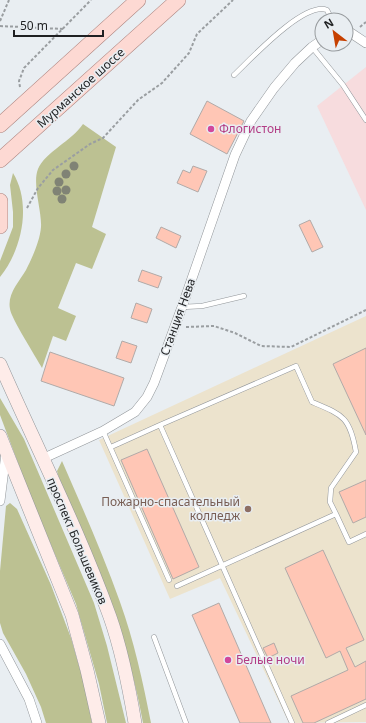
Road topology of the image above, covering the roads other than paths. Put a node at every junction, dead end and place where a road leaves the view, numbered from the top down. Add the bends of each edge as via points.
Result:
1 (138, 0) edge
2 (178, 0) edge
3 (328, 12) edge
4 (354, 35) edge
5 (366, 43) edge
6 (312, 47) joint
7 (234, 75) dead end
8 (366, 120) edge
9 (0, 125) edge
10 (0, 160) edge
11 (0, 201) edge
12 (0, 226) edge
13 (244, 296) dead end
14 (182, 307) junction
15 (0, 364) edge
16 (160, 424) junction
17 (103, 431) junction
18 (0, 436) edge
19 (110, 447) junction
20 (6, 450) junction
21 (42, 459) junction
22 (0, 501) edge
23 (336, 514) junction
24 (366, 534) edge
25 (222, 566) junction
26 (169, 580) dead end
27 (176, 586) dead end
28 (154, 637) dead end
29 (0, 644) edge
30 (366, 706) edge
31 (37, 723) edge
32 (99, 723) edge
33 (135, 723) edge
34 (186, 723) edge
35 (292, 723) edge
36 (328, 723) edge

1 - 9 main road
2 - 10 main road, Мурманское шоссе
3 - 7 lane via 321,8 306,12 288,25
4 - 5 street
6 - 8 lane via 343,85
6 - 14 street, Станция Нева via 274,88 252,120 235,155
11 - 12 main road
13 - 14 lane via 202,306
14 - 17 street, Станция Нева via 147,397 135,412
15 - 21 main road, проспект Большевиков
16 - 19 lane
16 - 23 lane via 296,366 312,402 340,413 352,431 356,452 331,488 330,502
16 - 25 lane
17 - 19 lane
17 - 21 street, Станция Нева
18 - 20 main road
19 - 26 lane
20 - 22 street
20 - 32 main road via 72,615
21 - 33 main road, проспект Большевиков via 84,551 110,618 129,683
23 - 24 lane via 349,542
23 - 25 lane
25 - 27 lane
25 - 35 lane
28 - 34 lane
29 - 31 street via 29,699
30 - 36 lane

